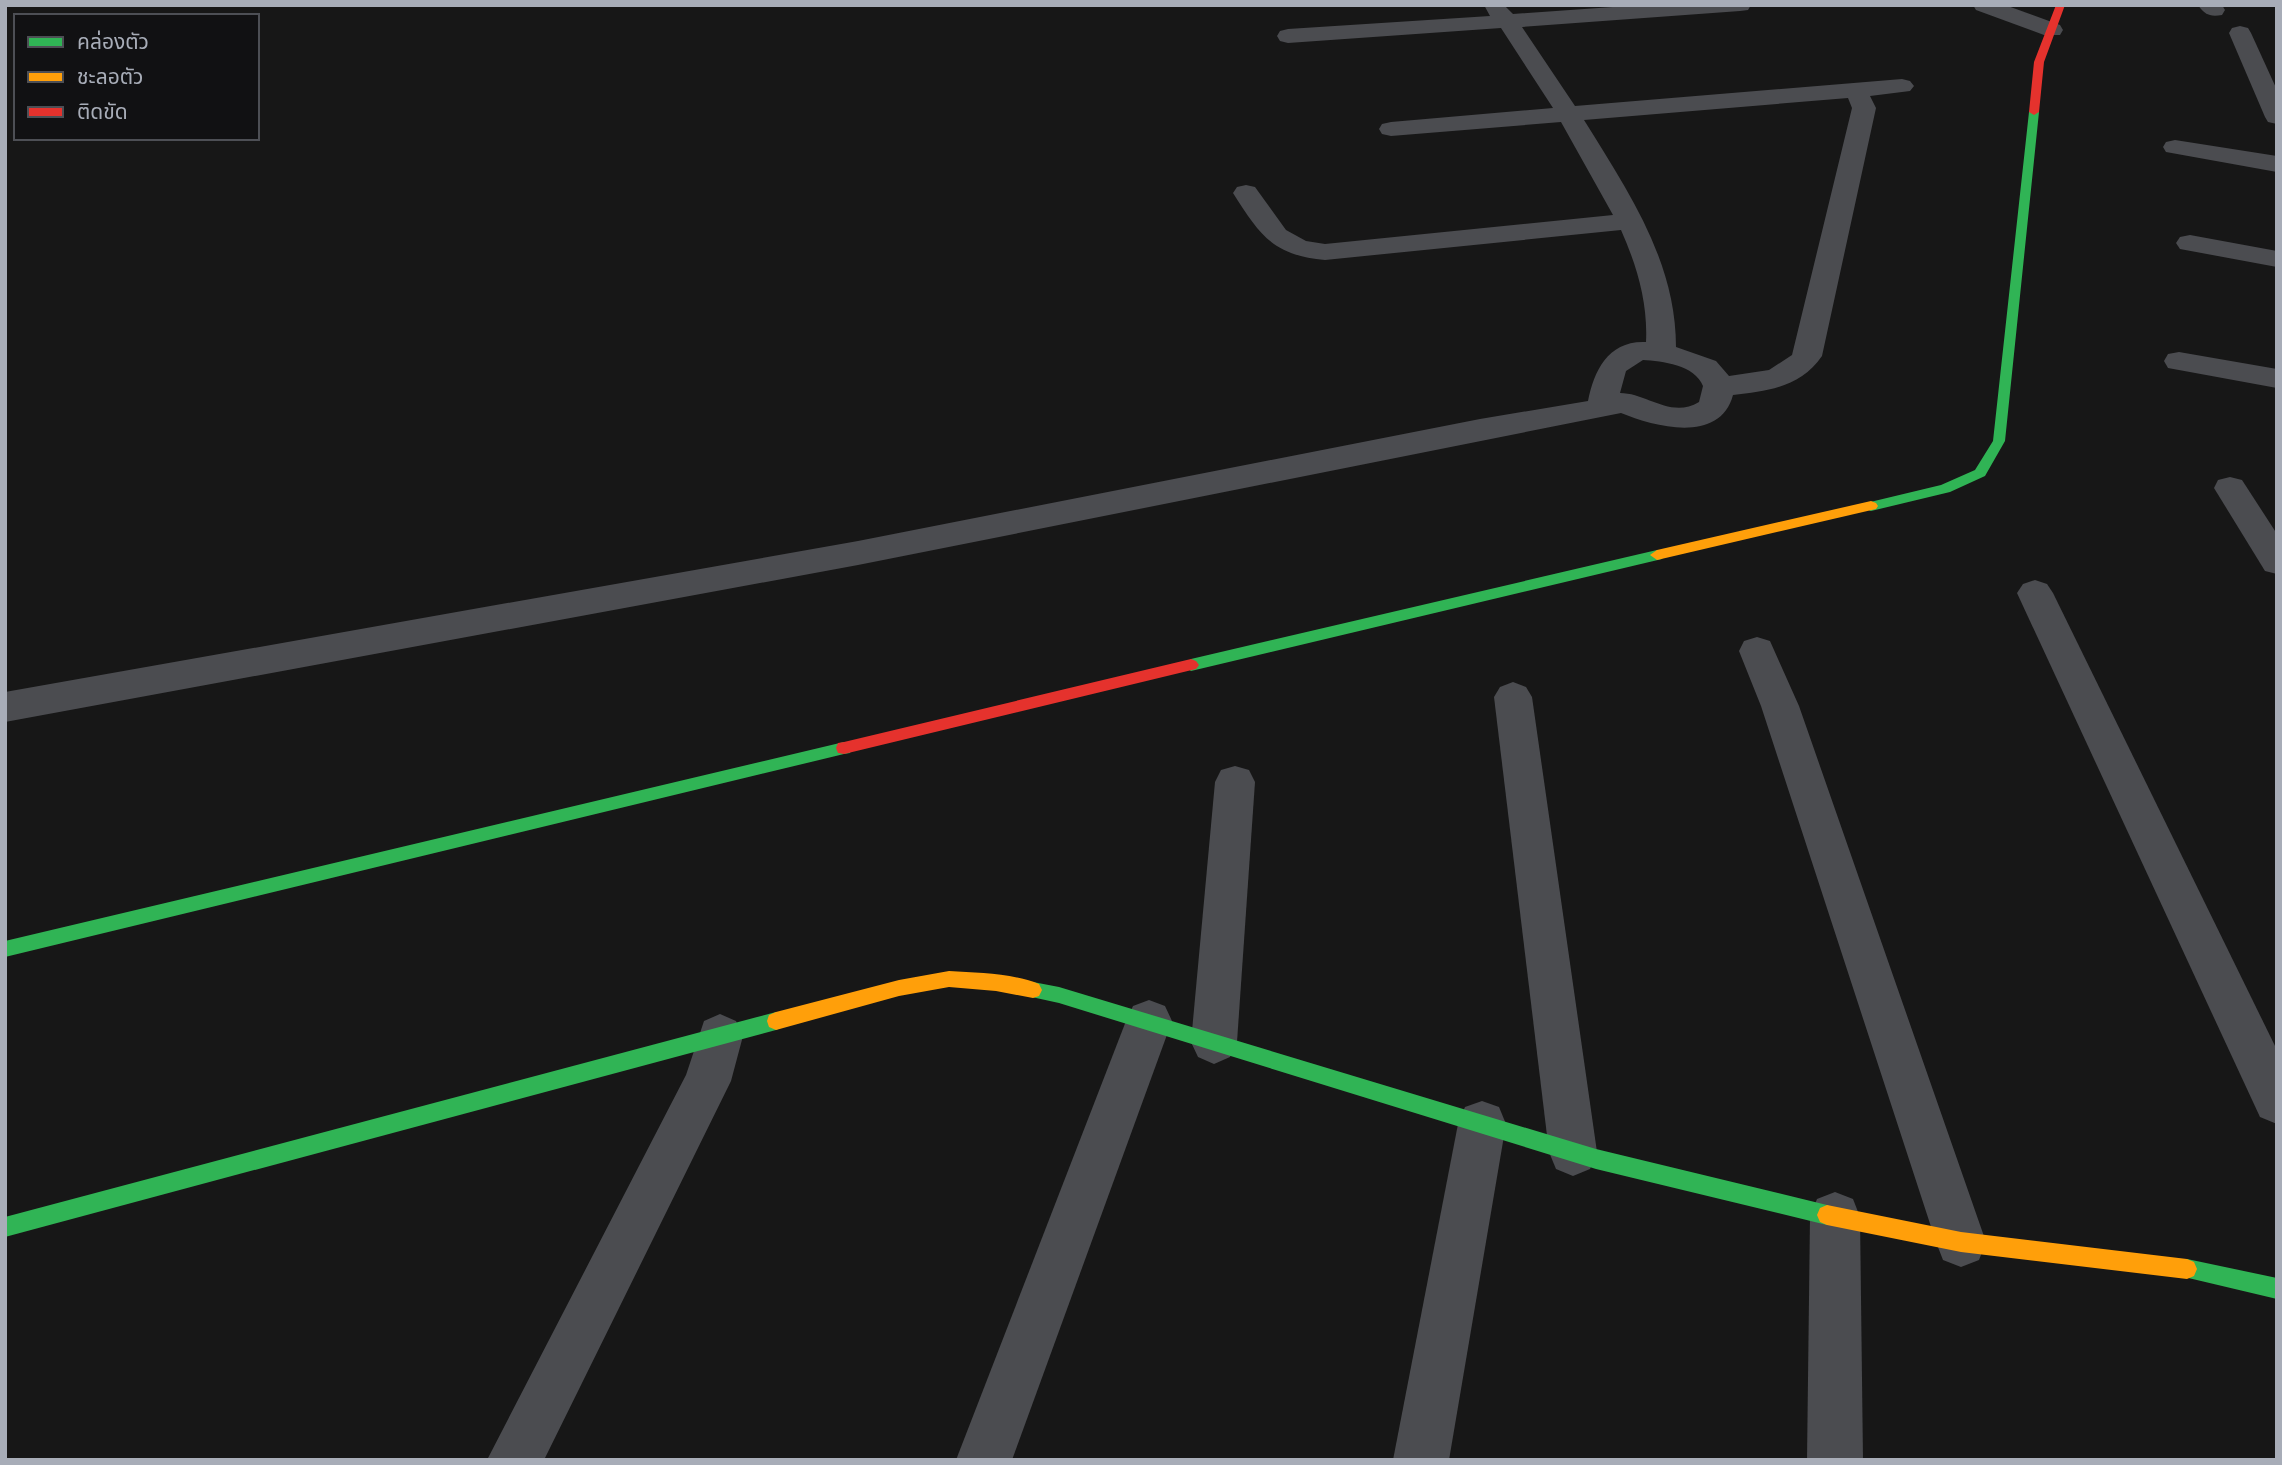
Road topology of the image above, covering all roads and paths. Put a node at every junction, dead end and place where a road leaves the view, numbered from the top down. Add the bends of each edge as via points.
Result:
1 (1740, 5) edge
2 (1984, 5) edge
3 (2061, 5) edge
4 (1502, 14) edge
5 (2052, 30) junction
6 (2240, 33) dead end
7 (1288, 36) dead end
8 (1902, 86) dead end
9 (1856, 90) junction
10 (1569, 112) junction
11 (2277, 117) edge
12 (1391, 129) dead end
13 (2175, 147) dead end
14 (2277, 164) edge
15 (1246, 193) dead end
16 (1632, 221) junction
17 (2190, 243) dead end
18 (2277, 259) edge
19 (1661, 351) junction
20 (2179, 361) dead end
21 (2277, 379) edge
22 (1718, 387) junction
23 (1602, 410) junction
24 (2230, 488) dead end
25 (2277, 562) edge
26 (2035, 593) dead end
27 (1758, 651) dead end
28 (1513, 696) dead end
29 (5, 708) edge
30 (1235, 782) dead end
31 (5, 949) edge
32 (1149, 1021) junction
33 (720, 1036) junction
34 (1214, 1042) junction
35 (2277, 1101) edge
36 (1482, 1124) junction
37 (1573, 1152) junction
38 (1835, 1217) junction
39 (5, 1227) edge
40 (1961, 1242) junction
41 (2277, 1289) edge
42 (515, 1460) edge
43 (984, 1460) edge
44 (1421, 1460) edge
45 (1835, 1460) edge

1 - 4 street
2 - 5 street
3 - 5 street
4 - 7 street
4 - 10 street
5 - 31 street via 2039,62 1999,440 1980,473 1945,489
6 - 11 street
8 - 9 street
9 - 10 street
9 - 22 street via 1864,108 1807,356 1801,367 1788,374
10 - 12 street
10 - 16 street
13 - 14 street
15 - 16 street via 1284,243 1300,251 1325,253
16 - 19 street via 1657,286
17 - 18 street
19 - 22 street via 1704,368
19 - 23 street via 1640,351 1612,365
20 - 21 street
22 - 23 street via 1718,399 1697,416 1659,417 1623,402
23 - 29 street via 1480,429 844,555
24 - 25 street
26 - 35 street
27 - 40 street
28 - 37 street
30 - 34 street
32 - 33 street via 1059,995 949,979
32 - 34 street
32 - 43 street
33 - 39 street
33 - 42 street via 708,1081
34 - 36 street
36 - 37 street
36 - 44 street
37 - 38 street
38 - 40 street
38 - 45 street
40 - 41 street via 2174,1266

